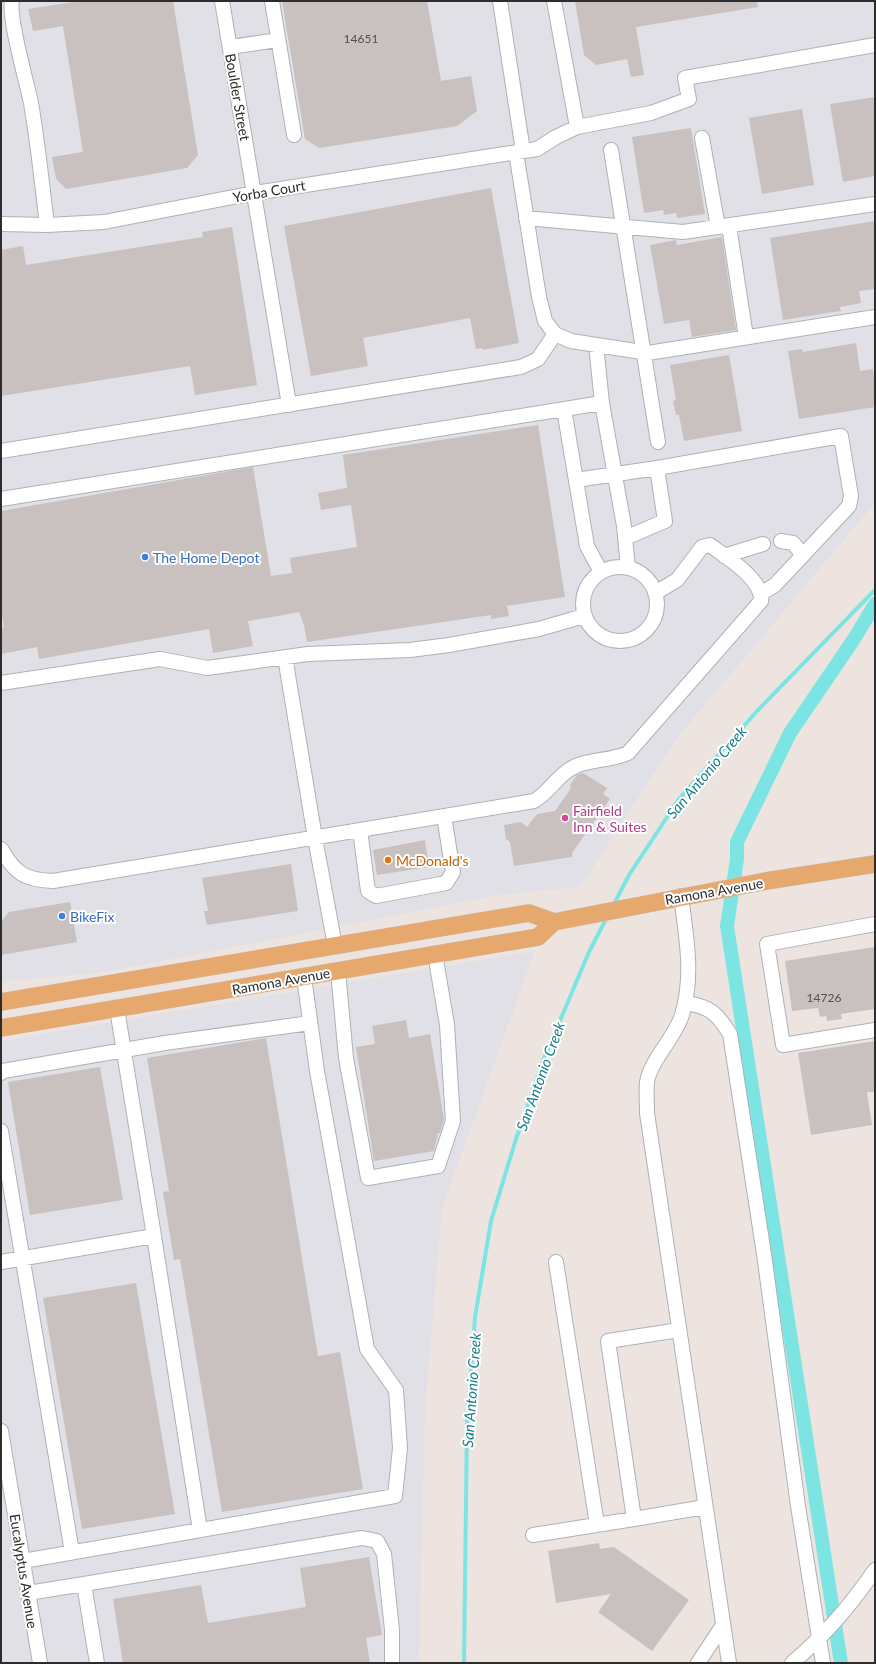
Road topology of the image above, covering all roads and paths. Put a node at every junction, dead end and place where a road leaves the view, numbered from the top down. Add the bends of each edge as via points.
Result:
1 (12, 1) edge
2 (222, 1) edge
3 (272, 1) edge
4 (500, 1) edge
5 (554, 1) edge
6 (278, 40) junction
7 (875, 45) edge
8 (230, 47) junction
9 (577, 127) junction
10 (294, 135) dead end
11 (702, 138) dead end
12 (611, 150) dead end
13 (525, 151) junction
14 (254, 193) junction
15 (875, 204) edge
16 (526, 218) junction
17 (1, 224) edge
18 (47, 225) junction
19 (723, 226) junction
20 (625, 227) junction
21 (875, 318) edge
22 (555, 334) junction
23 (746, 338) junction
24 (596, 345) junction
25 (645, 352) junction
26 (602, 403) junction
27 (289, 405) junction
28 (564, 409) junction
29 (658, 442) dead end
30 (1, 452) edge
31 (657, 468) junction
32 (615, 475) junction
33 (576, 480) junction
34 (1, 499) edge
35 (625, 538) junction
36 (781, 541) dead end
37 (763, 544) dead end
38 (804, 555) junction
39 (724, 556) junction
40 (628, 568) junction
41 (601, 572) junction
42 (655, 593) junction
43 (762, 593) junction
44 (584, 616) junction
45 (285, 657) junction
46 (1, 683) edge
47 (444, 816) junction
48 (360, 830) junction
49 (314, 838) junction
50 (1, 849) edge
51 (875, 864) edge
52 (674, 898) junction
53 (554, 922) junction
54 (875, 924) edge
55 (335, 946) junction
56 (435, 954) junction
57 (338, 971) junction
58 (304, 977) junction
59 (1, 1002) edge
60 (685, 1003) junction
61 (117, 1009) junction
62 (310, 1023) junction
63 (1, 1028) edge
64 (875, 1030) edge
65 (123, 1050) junction
66 (1, 1073) edge
67 (1, 1131) edge
68 (154, 1236) junction
69 (22, 1258) junction
70 (1, 1262) edge
71 (556, 1262) dead end
72 (679, 1330) junction
73 (2, 1437) edge
74 (706, 1507) junction
75 (634, 1519) junction
76 (597, 1525) junction
77 (200, 1530) junction
78 (534, 1535) dead end
79 (72, 1552) junction
80 (23, 1561) junction
81 (875, 1570) edge
82 (84, 1584) junction
83 (28, 1593) junction
84 (723, 1625) junction
85 (819, 1640) junction
86 (40, 1663) edge
87 (97, 1663) edge
88 (392, 1663) edge
89 (698, 1663) edge
90 (729, 1663) edge
91 (792, 1663) edge
92 (823, 1663) edge

1 - 18 street via 13,21 39,155
2 - 8 street, Boulder Street
3 - 6 street
4 - 13 street
5 - 9 street
6 - 8 street
6 - 10 street
7 - 9 street via 685,78 689,99 651,113
8 - 14 street, Boulder Street
9 - 13 street
11 - 19 street
12 - 20 street
13 - 14 street, Yorba Court
13 - 16 street
14 - 18 street, Yorba Court via 104,222
14 - 27 street, Boulder Street
15 - 19 street
16 - 20 street
16 - 22 street via 539,297 545,321
17 - 18 street, Yorba Court
19 - 20 street via 683,232
19 - 23 street
20 - 25 street
21 - 23 street
22 - 24 street via 571,341
22 - 27 street via 538,359 521,367
23 - 25 street
24 - 25 street
24 - 26 street
25 - 29 street
26 - 28 street
26 - 32 street
27 - 30 street
28 - 33 street
28 - 34 street
31 - 32 street
31 - 35 street via 665,521
31 - 38 street via 841,436 851,496 849,506
32 - 33 street
32 - 35 street
33 - 41 street via 587,546
35 - 40 street
36 - 38 street via 793,543
37 - 39 street
38 - 43 street via 775,586
39 - 42 street via 710,545 702,548 677,580
39 - 43 street via 757,584
40 - 41 street
40 - 42 street via 637,571 648,580
41 - 44 street via 586,587 582,601
42 - 44 street via 657,607 653,621 644,633 632,640 617,642 603,638 591,629
43 - 47 street via 761,601 628,753 618,758 575,766 563,773 544,795 534,800
44 - 45 street via 539,629 450,645
45 - 46 street via 207,668 160,659
45 - 49 street
47 - 48 street
47 - 48 street via 453,872 446,883 376,896 368,891
48 - 49 street
49 - 50 street via 53,881 34,880 19,872 7,860
49 - 55 street
51 - 52 main road, Ramona Avenue
52 - 53 main road, Ramona Avenue
52 - 60 street via 689,954 690,984
53 - 55 main road, Ramona Avenue via 529,913
53 - 56 main road, Ramona Avenue via 538,937
54 - 64 street via 766,944 783,1045
55 - 57 main road
55 - 59 main road, Ramona Avenue
56 - 57 main road, Ramona Avenue
56 - 57 street via 447,1025 453,1121 438,1166 368,1178 346,1058
57 - 58 main road, Ramona Avenue
58 - 61 main road, Ramona Avenue
58 - 62 street
60 - 72 street via 673,1036 658,1056 647,1081 647,1113
60 - 85 street via 703,1005 722,1020 730,1034
61 - 63 main road, Ramona Avenue
61 - 65 street
62 - 65 street
62 - 77 street via 367,1349 396,1390 400,1448 395,1496
65 - 66 street
65 - 68 street
67 - 69 street
68 - 69 street
68 - 77 street
69 - 70 street
69 - 79 street
71 - 76 street
72 - 74 street
72 - 75 street via 608,1341
73 - 80 street, Eucalyptus Avenue
74 - 75 street
74 - 84 street
75 - 76 street
76 - 78 street
77 - 79 street
79 - 80 street
80 - 83 street, Eucalyptus Avenue
81 - 85 street via 849,1606
82 - 83 street
82 - 87 street
82 - 88 street via 362,1538 377,1541 384,1554 392,1630
83 - 86 street, Eucalyptus Avenue
84 - 89 street
84 - 90 street
85 - 91 street
85 - 92 street

